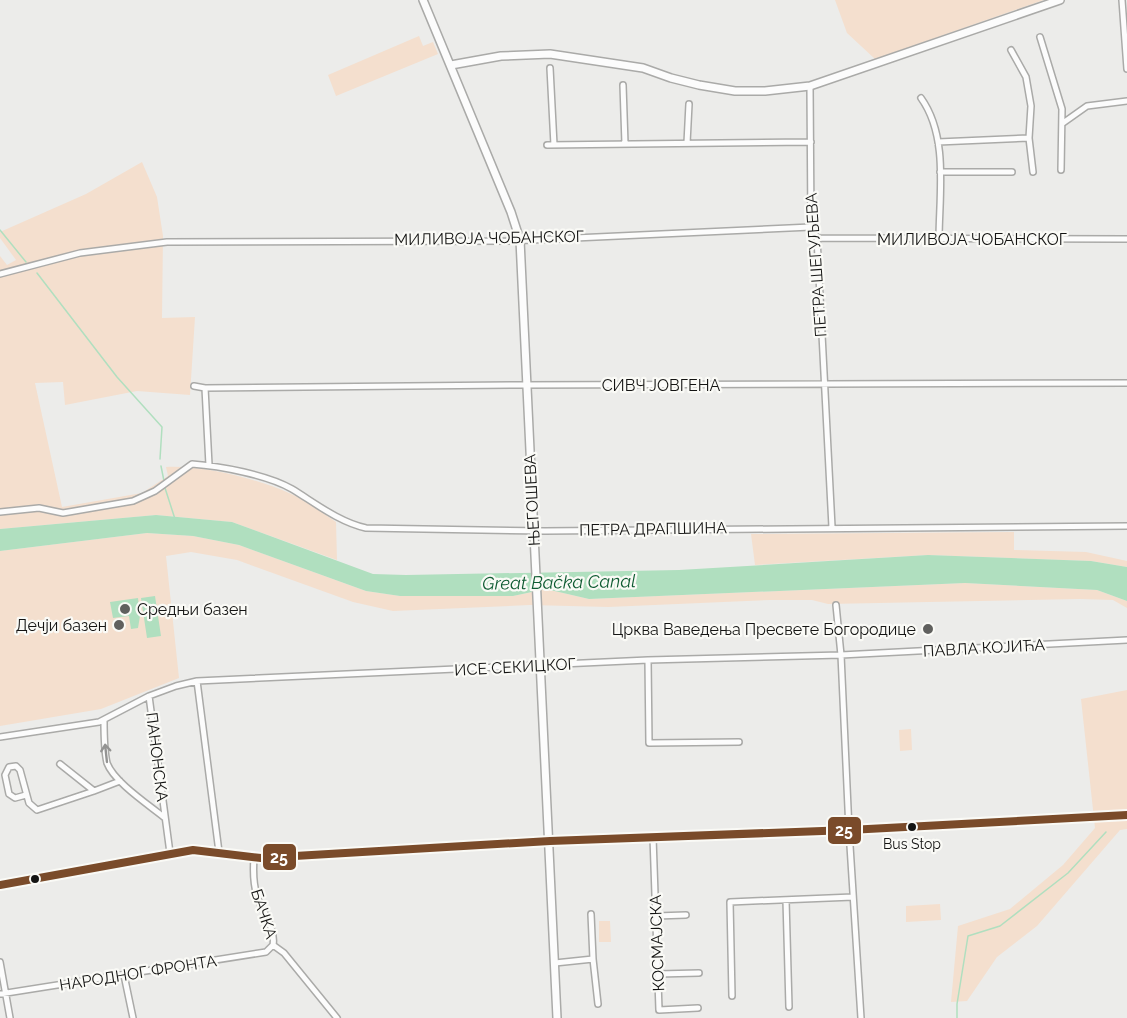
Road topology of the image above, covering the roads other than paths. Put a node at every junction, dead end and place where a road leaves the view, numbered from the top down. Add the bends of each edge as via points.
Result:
1 (423, 0) edge
2 (1060, 0) edge
3 (1122, 0) edge
4 (1040, 37) dead end
5 (1011, 50) dead end
6 (451, 65) junction
7 (550, 68) dead end
8 (1127, 69) edge
9 (623, 85) dead end
10 (810, 86) junction
11 (921, 98) dead end
12 (1127, 101) edge
13 (689, 104) dead end
14 (1063, 123) junction
15 (1029, 138) junction
16 (811, 142) junction
17 (938, 142) junction
18 (687, 143) junction
19 (625, 144) junction
20 (554, 145) junction
21 (547, 146) dead end
22 (1061, 170) dead end
23 (940, 172) junction
24 (1012, 172) dead end
25 (1033, 172) dead end
26 (811, 227) junction
27 (817, 238) junction
28 (1127, 239) edge
29 (520, 240) junction
30 (939, 240) junction
31 (0, 274) edge
32 (1127, 382) edge
33 (824, 384) junction
34 (527, 385) junction
35 (194, 386) dead end
36 (206, 388) junction
37 (209, 465) junction
38 (0, 512) edge
39 (1127, 526) edge
40 (831, 527) junction
41 (534, 531) junction
42 (836, 605) dead end
43 (1127, 640) edge
44 (841, 656) junction
45 (648, 660) junction
46 (540, 666) junction
47 (197, 681) junction
48 (189, 682) joint
49 (149, 696) junction
50 (104, 720) junction
51 (0, 737) edge
52 (739, 742) dead end
53 (60, 764) dead end
54 (120, 781) junction
55 (94, 791) junction
56 (26, 795) junction
57 (1127, 815) edge
58 (165, 818) junction
59 (849, 830) junction
60 (653, 837) junction
61 (550, 841) junction
62 (219, 852) junction
63 (170, 853) junction
64 (254, 858) junction
65 (0, 885) edge
66 (853, 897) junction
67 (786, 900) junction
68 (591, 914) dead end
69 (686, 915) dead end
70 (656, 916) junction
71 (273, 945) junction
72 (593, 959) junction
73 (0, 962) edge
74 (555, 963) junction
75 (699, 973) dead end
76 (658, 974) junction
77 (124, 975) junction
78 (3, 994) edge
79 (732, 996) dead end
80 (598, 1004) dead end
81 (789, 1006) dead end
82 (698, 1008) dead end
83 (10, 1018) edge
84 (133, 1018) edge
85 (337, 1018) edge
86 (557, 1018) edge
87 (861, 1018) edge

1 - 6 street, ЊЕГОШЕВА
2 - 10 street
3 - 8 street
4 - 14 street
5 - 15 street via 1026,78 1031,106
6 - 10 street via 501,56 550,54 643,68 735,91
6 - 29 street, ЊЕГОШЕВА
7 - 20 street
9 - 19 street
10 - 16 street, ПЕТРА ШЕГУЉЕВА
11 - 17 street
12 - 14 street via 1087,106
13 - 18 street
14 - 22 street
15 - 17 street
15 - 25 street
16 - 18 street
16 - 26 street, ПЕТРА ШЕГУЉЕВА
17 - 23 street
18 - 19 street
19 - 20 street
20 - 21 street
23 - 24 street
23 - 30 street
26 - 27 street, ПЕТРА ШЕГУЉЕВА
26 - 29 street, МИЛИВОЈА ЧОБАНСКОГ
27 - 30 street, МИЛИВОЈА ЧОБАНСКОГ
27 - 33 street, ПЕТРА ШЕГУЉЕВА
28 - 30 street, МИЛИВОЈА ЧОБАНСКОГ
29 - 31 street, МИЛИВОЈА ЧОБАНСКОГ via 167,242 80,253
29 - 34 street, ЊЕГОШЕВА
32 - 33 street, СИВЧ ЈОВГЕНА
33 - 34 street, СИВЧ ЈОВГЕНА
33 - 40 street, ПЕТРА ШЕГУЉЕВА
34 - 36 street, СИВЧ ЈОВГЕНА
34 - 41 street, ЊЕГОШЕВА
35 - 36 street, СИВЧ ЈОВГЕНА
36 - 37 street
37 - 38 street, ПЕТРА ДРАПШИНА via 192,464 155,491 133,501 63,513 39,508
37 - 41 street, ПЕТРА ДРАПШИНА via 291,488 350,523 366,528
39 - 40 street, ПЕТРА ДРАПШИНА
40 - 41 street, ПЕТРА ДРАПШИНА
41 - 46 street, ЊЕГОШЕВА
42 - 44 street
43 - 44 street, ПАВЛА КОЈИЋА
44 - 45 street, ИСЕ СЕКИЦКОГ
44 - 59 street
45 - 46 street, ИСЕ СЕКИЦКОГ
45 - 52 street via 649,743
46 - 47 street, ИСЕ СЕКИЦКОГ
46 - 61 street, ЊЕГОШЕВА
47 - 48 street, ИСЕ СЕКИЦКОГ
47 - 62 street
48 - 49 street, ПАНОНСКА
49 - 50 street, ПАНОНСКА
49 - 58 street, ПАНОНСКА
50 - 51 street, ПАНОНСКА
54 -> 50 street, ПАНОНСКА via 106,759
53 - 55 street
54 - 55 street
54 - 58 street, ПАНОНСКА
55 - 56 street via 37,810
56 - 56 street via 20,770 9,767 5,775 9,794 15,798
57 - 59 street
58 - 63 street, ПАНОНСКА
59 - 60 street
59 - 66 street
60 - 61 street
60 - 70 street, КОСМАЈСКА
61 - 64 street
61 - 74 street, ЊЕГОШЕВА
62 - 63 street via 202,849
62 - 64 street
63 - 65 street
64 - 71 street, БАЧКА via 255,888 274,936
66 - 67 street
66 - 87 street
67 - 79 street via 730,902
67 - 81 street
68 - 72 street
69 - 70 street
70 - 76 street, КОСМАЈСКА
71 - 77 street, НАРОДНОГ ФРОНТА via 266,952
71 - 85 street, БАЧКА
72 - 74 street
72 - 80 street
73 - 78 street
74 - 86 street, ЊЕГОШЕВА
75 - 76 street
76 - 82 street, КОСМАЈСКА via 659,1010
77 - 78 street, НАРОДНОГ ФРОНТА
77 - 84 street
78 - 83 street

